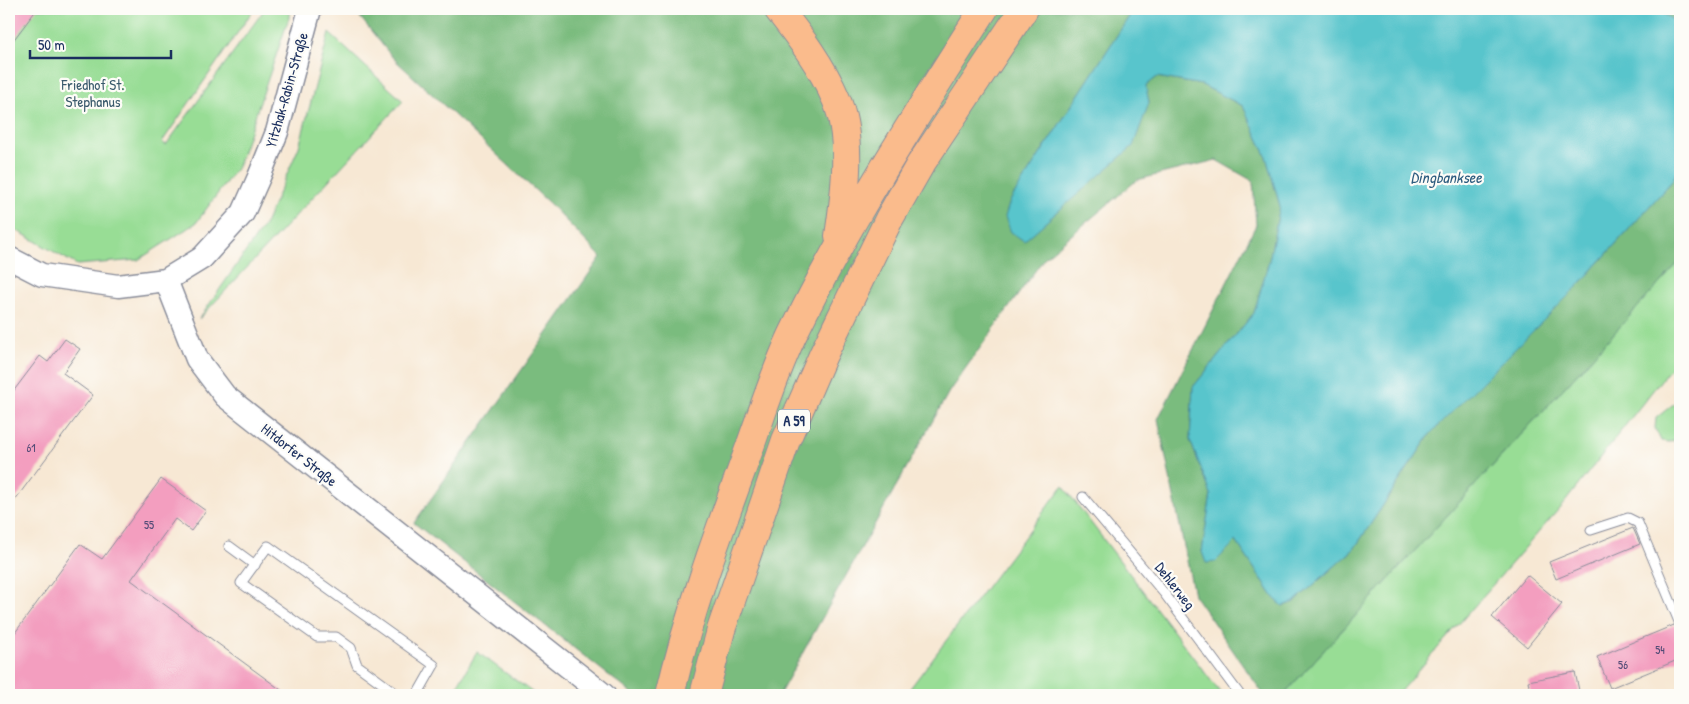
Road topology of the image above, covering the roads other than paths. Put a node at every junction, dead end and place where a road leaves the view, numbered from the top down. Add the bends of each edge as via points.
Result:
1 (310, 9) edge
2 (778, 9) edge
3 (984, 9) edge
4 (1024, 9) edge
5 (837, 249) junction
6 (9, 258) edge
7 (166, 280) junction
8 (1083, 497) dead end
9 (1591, 530) dead end
10 (229, 546) dead end
11 (255, 565) junction
12 (1680, 624) edge
13 (672, 684) edge
14 (704, 694) edge
15 (398, 695) edge
16 (417, 695) edge
17 (604, 695) edge
18 (1240, 695) edge

1 - 7 street, Yitzhak-Rabin-Straße via 277,132 243,213 202,258
2 - 5 highway via 805,44 837,100 844,133 845,163
3 - 5 highway, A 59 via 909,126
4 - 14 highway, A 59 via 920,164 889,219 823,355 786,440 721,630
5 - 13 highway, A 59 via 792,336 757,427 691,613
6 - 7 street via 42,275 118,286
7 - 17 street, Hitdorfer Straße via 197,358 225,396
8 - 18 lane, Dehlerweg via 1164,593
9 - 12 lane via 1628,518 1638,523
10 - 11 lane
11 - 15 lane via 241,583 317,637 336,637 351,648 357,665
11 - 16 lane via 268,546 434,665

